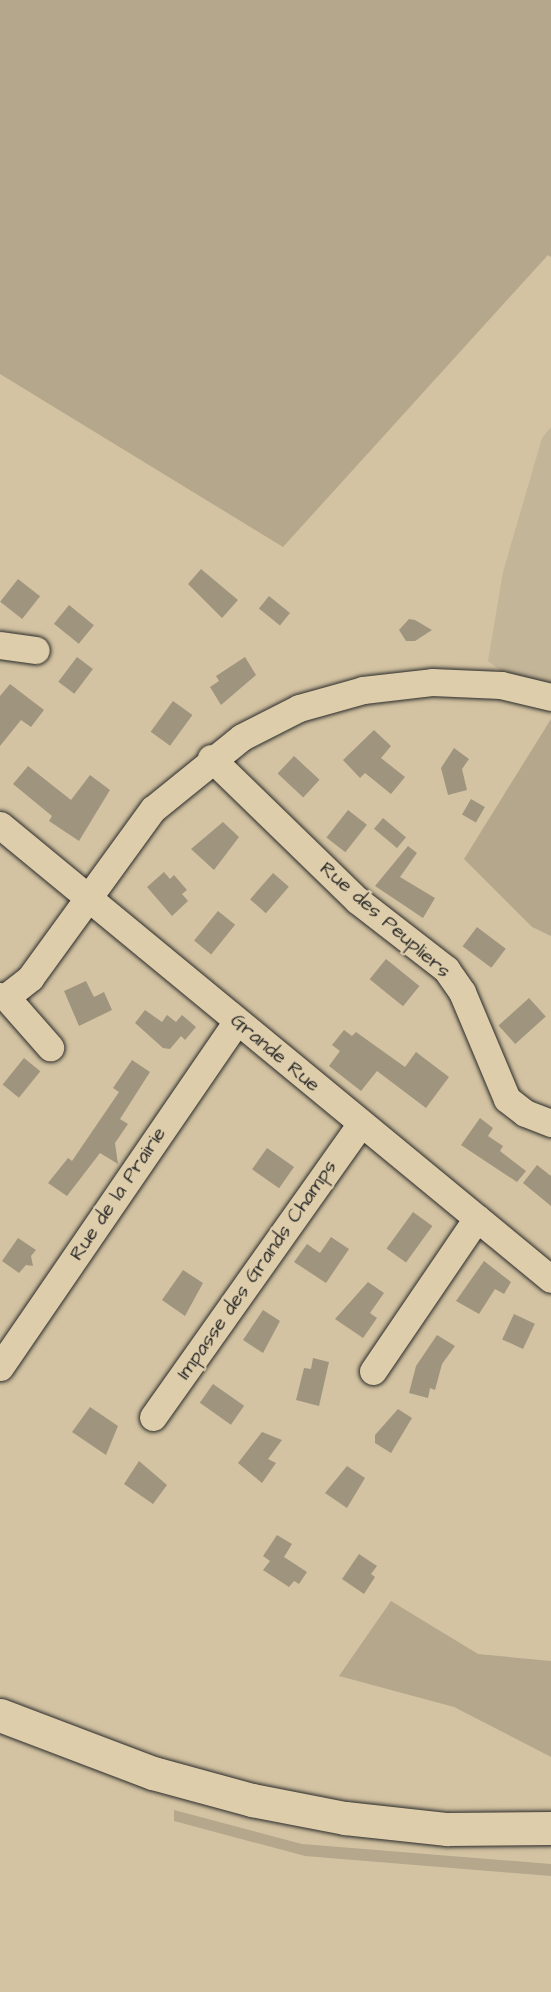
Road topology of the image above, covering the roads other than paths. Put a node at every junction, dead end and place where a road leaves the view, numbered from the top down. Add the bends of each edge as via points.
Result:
1 (0, 645) edge
2 (36, 650) dead end
3 (551, 698) edge
4 (211, 758) junction
5 (0, 825) edge
6 (91, 898) junction
7 (3, 997) edge
8 (237, 1021) junction
9 (50, 1047) dead end
10 (361, 1123) junction
11 (551, 1123) edge
12 (477, 1218) junction
13 (551, 1279) edge
14 (0, 1367) edge
15 (374, 1371) dead end
16 (153, 1417) dead end
17 (0, 1715) edge
18 (551, 1828) edge

1 - 2 street
3 - 4 street via 501,685 432,682 363,690 299,708
4 - 6 street via 153,809
4 - 11 street, Rue des Peupliers via 357,900 446,969 462,992 507,1099
5 - 6 street, Grande Rue
6 - 7 street via 30,978
6 - 8 street, Grande Rue
7 - 9 street
8 - 10 street, Grande Rue
8 - 14 street, Rue de la Prairie
10 - 12 street, Grande Rue
10 - 16 street, Impasse des Grands Champs
12 - 13 street, Grande Rue
12 - 15 street
17 - 18 main road via 153,1773 263,1802 345,1818 447,1829

